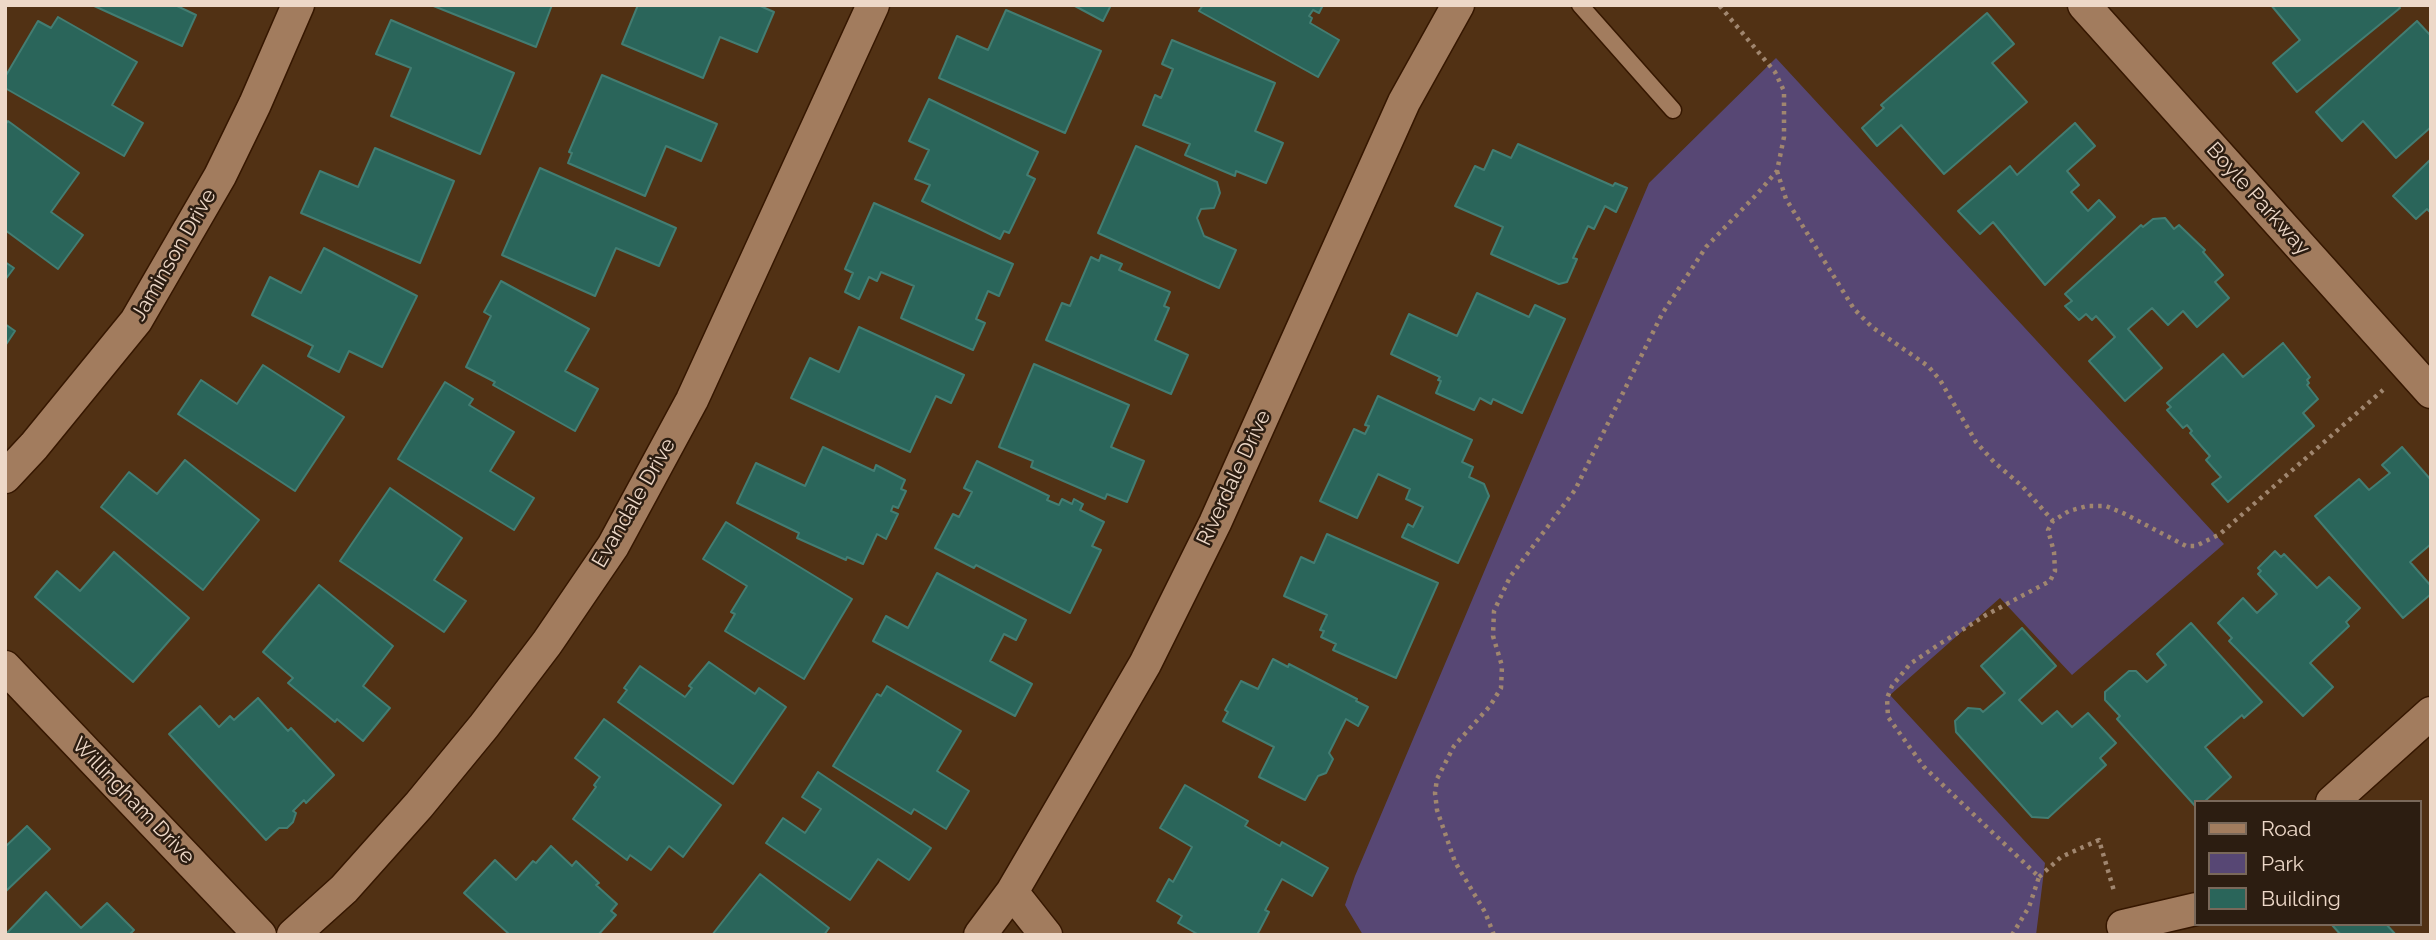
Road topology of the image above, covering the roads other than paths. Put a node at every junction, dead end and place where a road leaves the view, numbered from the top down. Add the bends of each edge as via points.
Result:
1 (298, 5) edge
2 (873, 5) edge
3 (1458, 5) edge
4 (1580, 5) edge
5 (2084, 5) edge
6 (1673, 110) dead end
7 (2431, 392) edge
8 (5, 477) edge
9 (5, 667) edge
10 (2431, 713) edge
11 (2334, 800) edge
12 (1012, 892) junction
13 (2194, 909) edge
14 (2123, 926) road end
15 (260, 935) edge
16 (293, 935) edge
17 (980, 935) edge
18 (1046, 935) edge

1 - 8 street, Jaminson Drive via 220,176 136,321
2 - 16 street, Evandale Drive via 692,400 613,545 484,726 344,889
3 - 12 street, Riverdale Drive via 1404,102 1215,523 1150,652
4 - 6 lane
5 - 7 street, Boyle Parkway
9 - 15 street, Willingham Drive
10 - 11 street
12 - 17 street, Riverdale Drive
12 - 18 street
13 - 14 street

